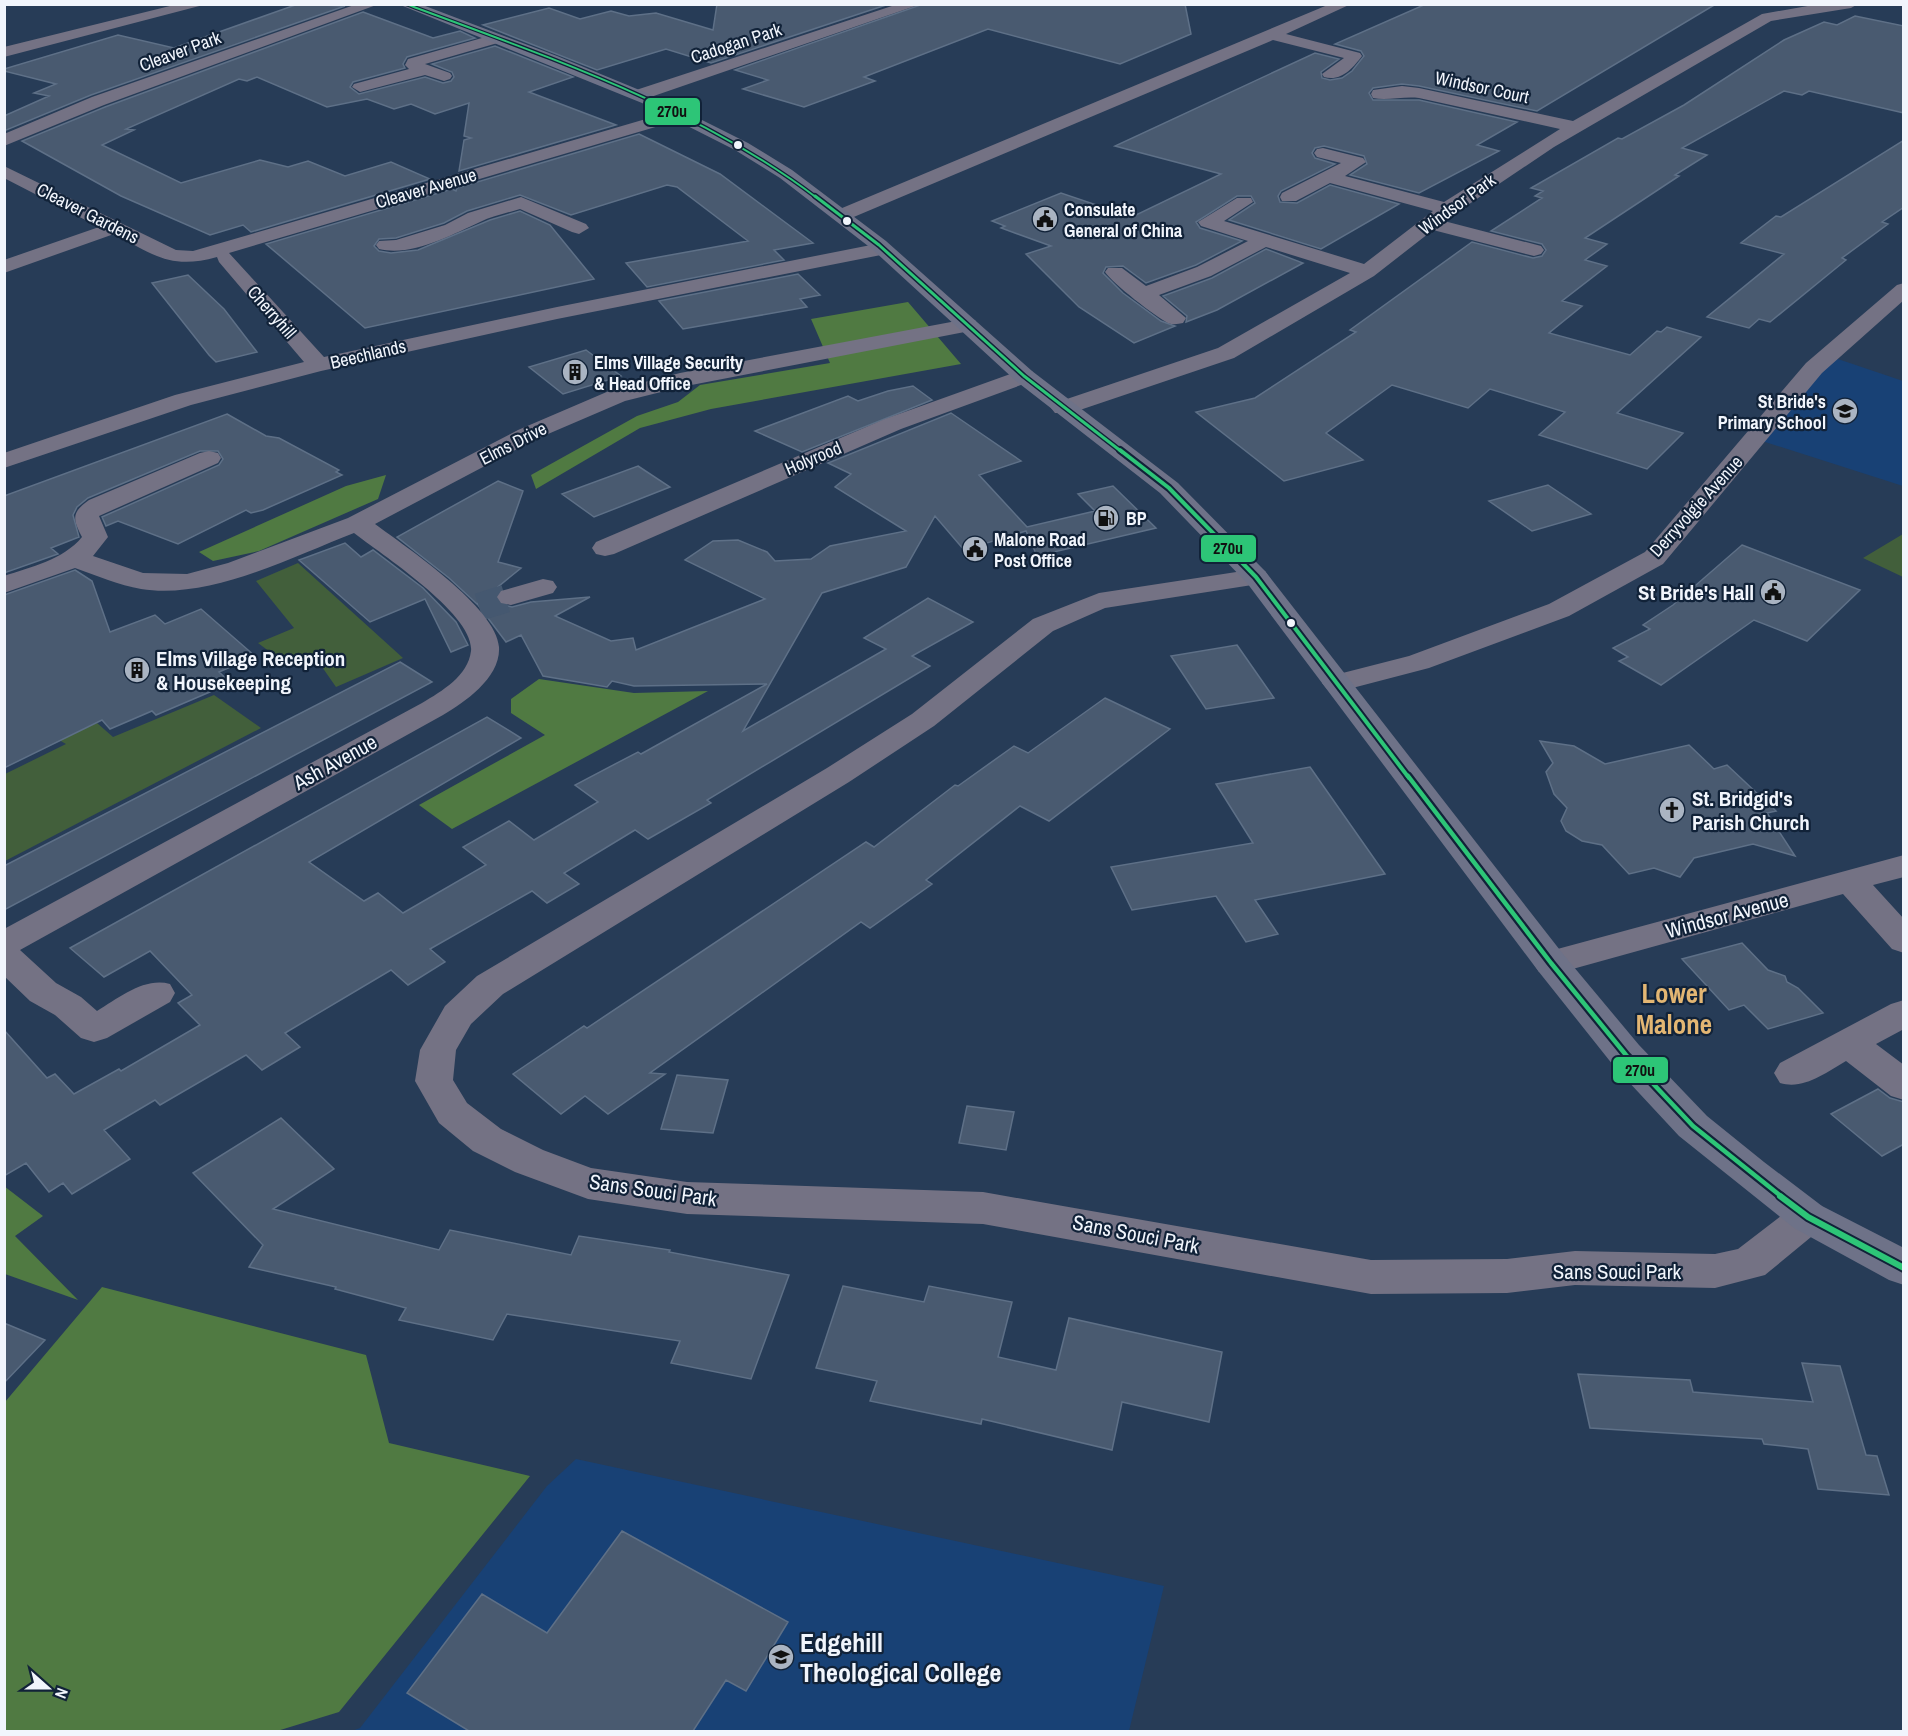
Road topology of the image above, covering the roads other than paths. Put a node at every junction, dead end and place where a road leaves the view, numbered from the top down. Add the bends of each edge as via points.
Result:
1 (200, 4) edge
2 (372, 4) edge
3 (405, 4) edge
4 (914, 4) edge
5 (1344, 4) edge
6 (1851, 4) edge
7 (1273, 35) junction
8 (496, 39) junction
9 (4, 52) edge
10 (424, 70) junction
11 (1330, 74) dead end
12 (444, 76) dead end
13 (376, 93) dead end
14 (1379, 94) dead end
15 (639, 95) junction
16 (680, 114) junction
17 (1576, 127) junction
18 (4, 141) edge
19 (1323, 153) dead end
20 (4, 171) edge
21 (1329, 177) junction
22 (418, 190) junction
23 (1289, 197) dead end
24 (1244, 201) dead end
25 (1447, 208) junction
26 (842, 215) junction
27 (475, 217) junction
28 (1429, 223) junction
29 (117, 227) junction
30 (579, 228) dead end
31 (1264, 240) junction
32 (386, 245) dead end
33 (881, 249) junction
34 (1534, 250) dead end
35 (172, 256) joint
36 (226, 258) dead end
37 (4, 267) edge
38 (1115, 272) dead end
39 (1367, 272) junction
40 (1904, 289) edge
41 (1140, 294) junction
42 (1175, 318) dead end
43 (967, 325) junction
44 (319, 365) junction
45 (1024, 376) junction
46 (1064, 408) junction
47 (209, 458) dead end
48 (4, 461) edge
49 (357, 523) junction
50 (605, 548) dead end
51 (75, 558) junction
52 (1256, 577) junction
53 (4, 585) edge
54 (543, 587) dead end
55 (511, 597) tunnel mouth
56 (1337, 683) junction
57 (1904, 866) edge
58 (1851, 882) junction
59 (1904, 941) edge
60 (4, 944) edge
61 (4, 955) edge
62 (1551, 963) junction
63 (157, 993) dead end
64 (1904, 1013) edge
65 (1850, 1044) junction
66 (1793, 1073) dead end
67 (1904, 1086) edge
68 (1809, 1217) junction
69 (1904, 1268) edge

1 - 9 street
2 - 18 street, Cleaver Park via 98,101
3 - 8 main road
4 - 15 street, Cadogan Park
5 - 7 street
6 - 17 street, Windsor Park via 1767,17
7 - 11 street via 1354,56 1346,66
7 - 26 street
8 - 10 street via 415,61 413,65
8 - 15 main road
10 - 12 street
10 - 13 street via 352,85
14 - 17 street, Windsor Court via 1419,93
15 - 16 main road
16 - 22 street, Cleaver Avenue
16 - 26 main road via 786,174
17 - 25 street, Windsor Park
19 - 21 street via 1357,162
20 - 29 street, Cleaver Gardens
21 - 23 street
21 - 25 street
22 - 27 street
22 - 35 street, Cleaver Avenue via 194,257
24 - 31 street via 1208,222
25 - 28 street, Windsor Park
26 - 33 main road
27 - 30 street via 521,203
27 - 32 street via 452,229 397,246
28 - 34 street
28 - 39 street, Windsor Park
29 - 35 street, Cleaver Gardens
29 - 37 street
31 - 39 street
31 - 41 street via 1197,276
33 - 43 main road
33 - 44 street, Beechlands
36 - 44 street, Cherryhill
38 - 41 street
39 - 46 street, Windsor Park via 1226,353
40 - 56 street, Derryvolgie Avenue via 1815,368 1654,558 1559,610 1419,662
41 - 42 street
43 - 45 main road
43 - 49 street, Elms Drive via 680,380 617,396 526,435
44 - 48 street, Beechlands via 172,404
45 - 46 main road
45 - 50 street, Holyrood via 893,424
46 - 52 main road via 1174,492
47 - 51 street via 87,513 86,520 95,537 88,549
49 - 51 street, Elms Drive via 237,569 187,582 143,581
49 - 60 street, Ash Avenue via 472,610 486,643 482,663 471,680 449,698
51 - 53 street
52 - 56 main road
52 - 68 street, Sans Souci Park via 1099,601 1043,625 923,720 490,985 459,1015 438,1050 434,1081 453,1113 487,1140 588,1183 687,1198 983,1208 1371,1277 1508,1276 1575,1268 1715,1271 1750,1263
54 - 55 street
56 - 62 main road
57 - 58 street, Windsor Avenue
58 - 59 street
58 - 62 street, Windsor Avenue
61 - 63 street via 43,992 69,1006 94,1029
62 - 68 main road via 1626,1055 1693,1126
64 - 65 street
65 - 66 street
65 - 67 street
68 - 69 main road

